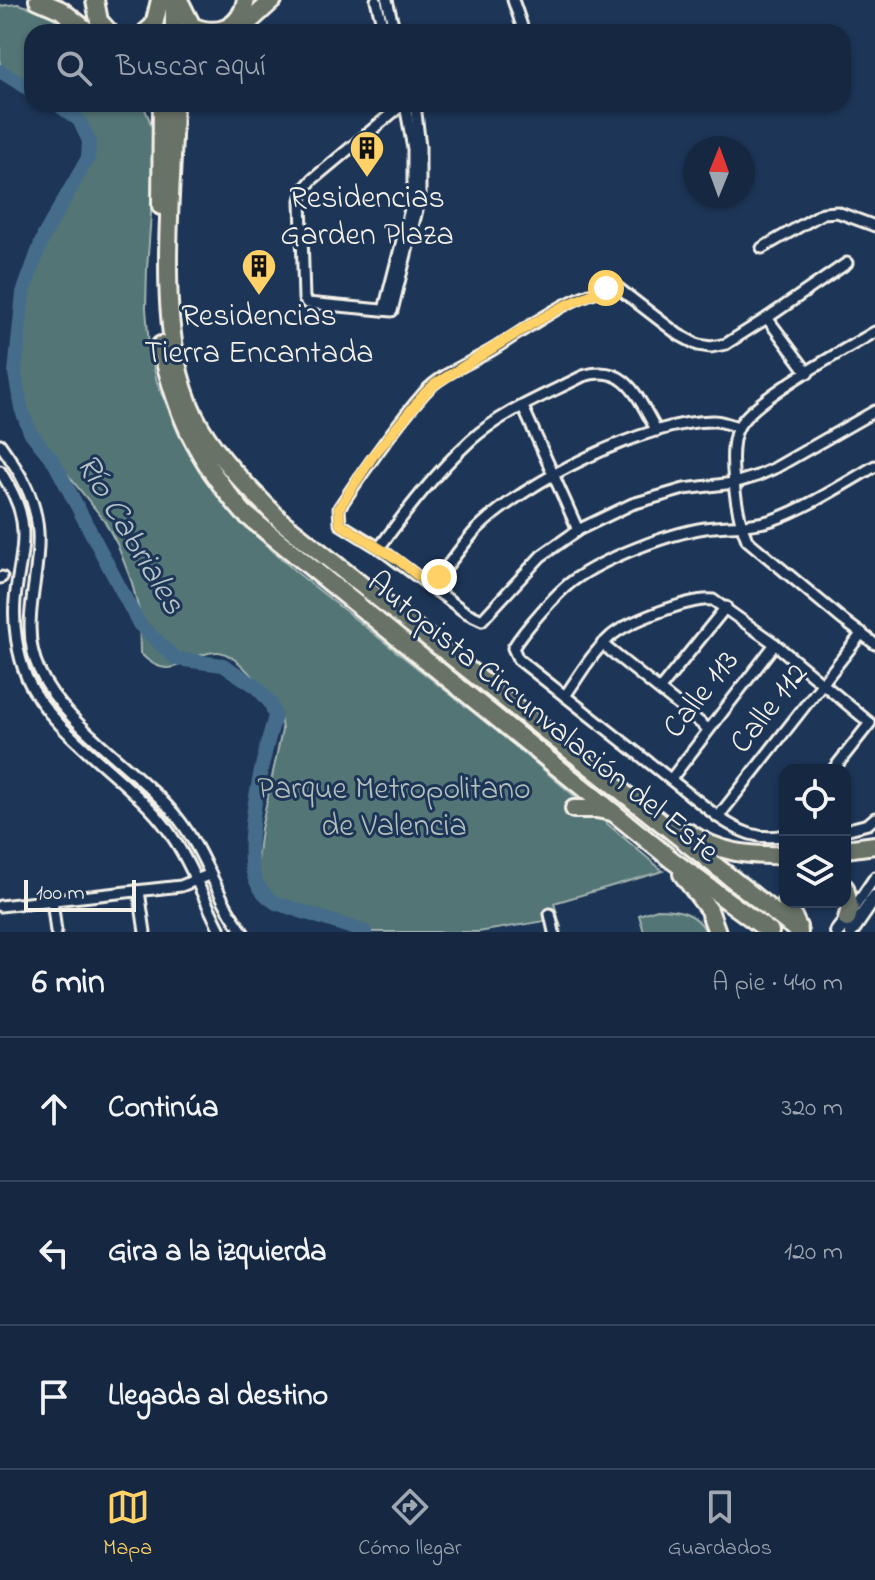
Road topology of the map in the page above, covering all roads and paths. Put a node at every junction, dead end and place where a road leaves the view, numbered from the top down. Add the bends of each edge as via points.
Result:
1 (38, 0) edge
2 (95, 0) edge
3 (161, 0) edge
4 (176, 0) edge
5 (246, 0) edge
6 (273, 0) edge
7 (513, 0) edge
8 (384, 1) edge
9 (79, 24) edge
10 (102, 24) edge
11 (154, 24) edge
12 (162, 24) edge
13 (174, 24) edge
14 (191, 24) edge
15 (235, 24) edge
16 (247, 24) edge
17 (384, 24) edge
18 (392, 24) edge
19 (521, 24) edge
20 (152, 112) edge
21 (162, 112) edge
22 (174, 112) edge
23 (184, 112) edge
24 (394, 112) edge
25 (406, 112) edge
26 (416, 112) edge
27 (161, 133) junction
28 (173, 152) junction
29 (875, 226) edge
30 (762, 248) dead end
31 (847, 263) dead end
32 (388, 310) junction
33 (767, 318) junction
34 (875, 332) edge
35 (808, 373) junction
36 (523, 407) junction
37 (875, 411) edge
38 (738, 427) junction
39 (657, 431) junction
40 (0, 444) edge
41 (875, 466) edge
42 (0, 471) edge
43 (552, 474) junction
44 (734, 483) junction
45 (741, 526) junction
46 (578, 530) junction
47 (379, 548) junction
48 (430, 586) junction
49 (726, 607) junction
50 (862, 633) junction
51 (602, 644) junction
52 (775, 644) junction
53 (875, 644) edge
54 (823, 685) junction
55 (660, 689) junction
56 (565, 696) junction
57 (872, 725) edge
58 (708, 729) junction
59 (838, 764) edge
60 (671, 779) junction
61 (620, 790) junction
62 (718, 817) junction
63 (875, 818) edge
64 (851, 828) edge
65 (779, 835) edge
66 (875, 845) edge
67 (851, 848) edge
68 (779, 855) edge
69 (672, 860) junction
70 (211, 874) junction
71 (875, 877) edge
72 (197, 879) junction
73 (139, 891) junction
74 (875, 897) edge
75 (52, 900) junction
76 (0, 906) edge
77 (789, 908) edge
78 (850, 908) edge
79 (550, 914) dead end
80 (845, 928) edge
81 (56, 932) edge
82 (145, 932) edge
83 (221, 932) edge
84 (243, 932) edge
85 (554, 932) edge
86 (717, 932) edge
87 (770, 932) edge
88 (800, 932) edge

1 - 9 highway
2 - 10 highway
3 - 11 highway
3 - 12 highway
4 - 13 highway
4 - 14 highway
5 - 15 highway
6 - 16 highway
7 - 19 street
8 - 17 street
8 - 18 street
20 - 27 highway
21 - 27 highway, Autopista Circunvalación del Este
22 - 28 highway, Autopista Circunvalación del Este
23 - 28 highway
24 - 32 street via 313,179 301,200 305,302
25 - 32 street via 413,149 413,198
26 - 32 street via 420,198
27 - 69 highway, Autopista Circunvalación del Este via 161,341 177,408 229,496 259,526
28 - 61 highway, Autopista Circunvalación del Este via 170,331 182,383 212,445 281,521
29 - 30 street via 837,212 823,213
31 - 33 street
33 - 35 street
33 - 47 street via 726,344 698,345 618,288 606,288 530,325 435,384 373,456 338,516 340,524
34 - 35 street
35 - 38 street via 759,404
36 - 39 street via 583,376 610,373 629,385
36 - 43 street
36 - 47 street via 472,440
37 - 44 street via 775,468
38 - 39 street via 717,421
38 - 44 street
39 - 43 street
40 - 70 street via 25,481 34,507 38,557 29,613 38,669 69,714 167,804
41 - 45 street via 773,519
42 - 72 street via 22,518 14,616 21,661 36,698 156,815
43 - 46 street
43 - 48 street via 477,529
44 - 45 street
44 - 46 street via 646,500
45 - 50 street via 747,540
45 - 56 street via 667,537 596,568 562,591 513,648 518,659
46 - 48 street via 541,556 482,620
47 - 48 street
49 - 51 street via 702,598 686,602 624,627
49 - 52 street
49 - 55 street
50 - 53 street
50 - 54 street, Calle 112
51 - 55 street
51 - 56 street
52 - 54 street
52 - 58 street, Calle 113
54 - 57 street
54 - 62 street, Calle 112
55 - 58 street
56 - 60 street
57 - 59 street
58 - 60 street, Calle 113
60 - 62 street
61 - 68 highway via 708,845 731,853
61 - 88 highway, Autopista Circunvalación del Este
62 - 65 street via 742,833
63 - 64 street
66 - 67 highway
69 - 86 highway via 709,910
69 - 87 highway, Autopista Circunvalación del Este
70 - 72 street
70 - 84 street
71 - 80 street
72 - 73 street
72 - 83 street
73 - 75 street
73 - 82 street
74 - 80 main road
75 - 76 street
75 - 81 street
77 - 88 highway
78 - 80 highway
79 - 85 street

